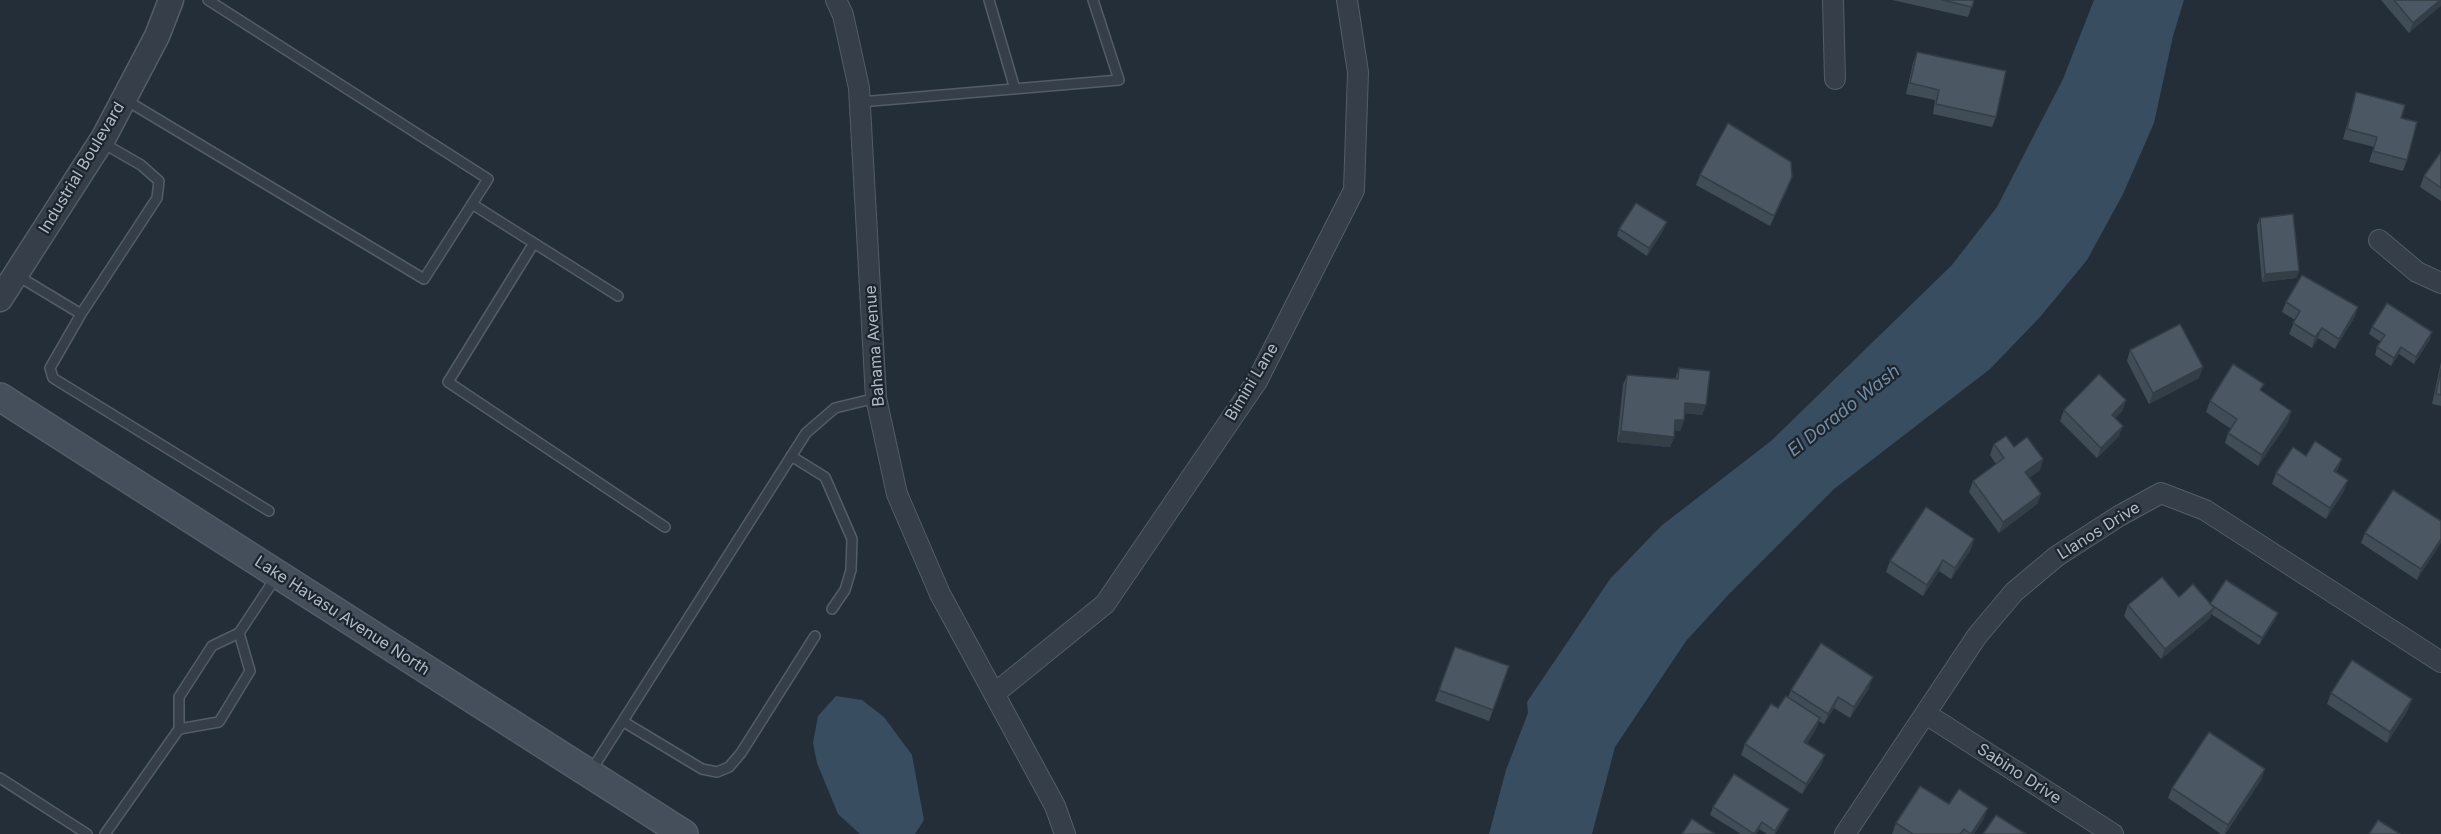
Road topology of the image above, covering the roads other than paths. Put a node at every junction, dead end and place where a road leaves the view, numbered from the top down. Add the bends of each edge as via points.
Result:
1 (171, 0) edge
2 (208, 0) edge
3 (836, 0) edge
4 (989, 0) edge
5 (1093, 0) edge
6 (1347, 0) edge
7 (1833, 0) edge
8 (1836, 79) dead end
9 (1015, 89) junction
10 (124, 99) junction
11 (860, 102) junction
12 (101, 142) junction
13 (472, 204) junction
14 (2379, 240) dead end
15 (534, 243) junction
16 (15, 274) junction
17 (2441, 283) edge
18 (618, 296) dead end
19 (0, 298) edge
20 (81, 314) junction
21 (0, 397) edge
22 (876, 398) junction
23 (791, 456) junction
24 (269, 511) dead end
25 (665, 527) dead end
26 (277, 574) junction
27 (832, 609) dead end
28 (239, 633) junction
29 (815, 636) dead end
30 (2441, 662) edge
31 (994, 694) junction
32 (1926, 714) junction
33 (624, 722) junction
34 (179, 729) junction
35 (590, 774) junction
36 (0, 778) edge
37 (87, 834) edge
38 (105, 834) edge
39 (684, 834) edge
40 (1065, 834) edge
41 (1845, 834) edge
42 (2113, 834) edge

1 - 10 street, Industrial Boulevard
2 - 13 lane via 488,179
3 - 11 street, Bahama Avenue via 843,15
4 - 9 lane
5 - 9 lane via 1119,80
6 - 31 street, Bimini Lane via 1358,72 1354,190 1257,381 1105,604
7 - 8 street
9 - 11 lane
10 - 12 street, Industrial Boulevard
10 - 13 lane via 424,279
11 - 22 street, Bahama Avenue
12 - 16 street, Industrial Boulevard
12 - 20 lane via 141,165 159,181 157,198
13 - 15 lane
14 - 17 street via 2417,272
15 - 18 lane
15 - 25 lane via 448,382
16 - 19 street, Industrial Boulevard
16 - 20 lane
20 - 24 lane via 50,368 53,378
21 - 26 main road, Lake Havasu Avenue North
22 - 23 lane via 835,408 806,433
22 - 31 street, Bahama Avenue via 897,494 939,594
23 - 27 lane via 825,477 852,538 851,570 845,590
23 - 33 lane
26 - 28 lane
26 - 35 main road, Lake Havasu Avenue North
28 - 34 lane via 212,646 179,697
28 - 34 lane via 250,671 219,722
29 - 33 lane via 729,767 717,772 702,769
30 - 32 street, Llanos Drive via 2205,510 2161,493 2057,556 2014,592 1977,636
31 - 40 street, Bahama Avenue via 1055,806
32 - 41 street, Llanos Drive
32 - 42 street, Sabino Drive
33 - 35 lane
34 - 38 lane
35 - 39 main road, Lake Havasu Avenue North
36 - 37 lane

